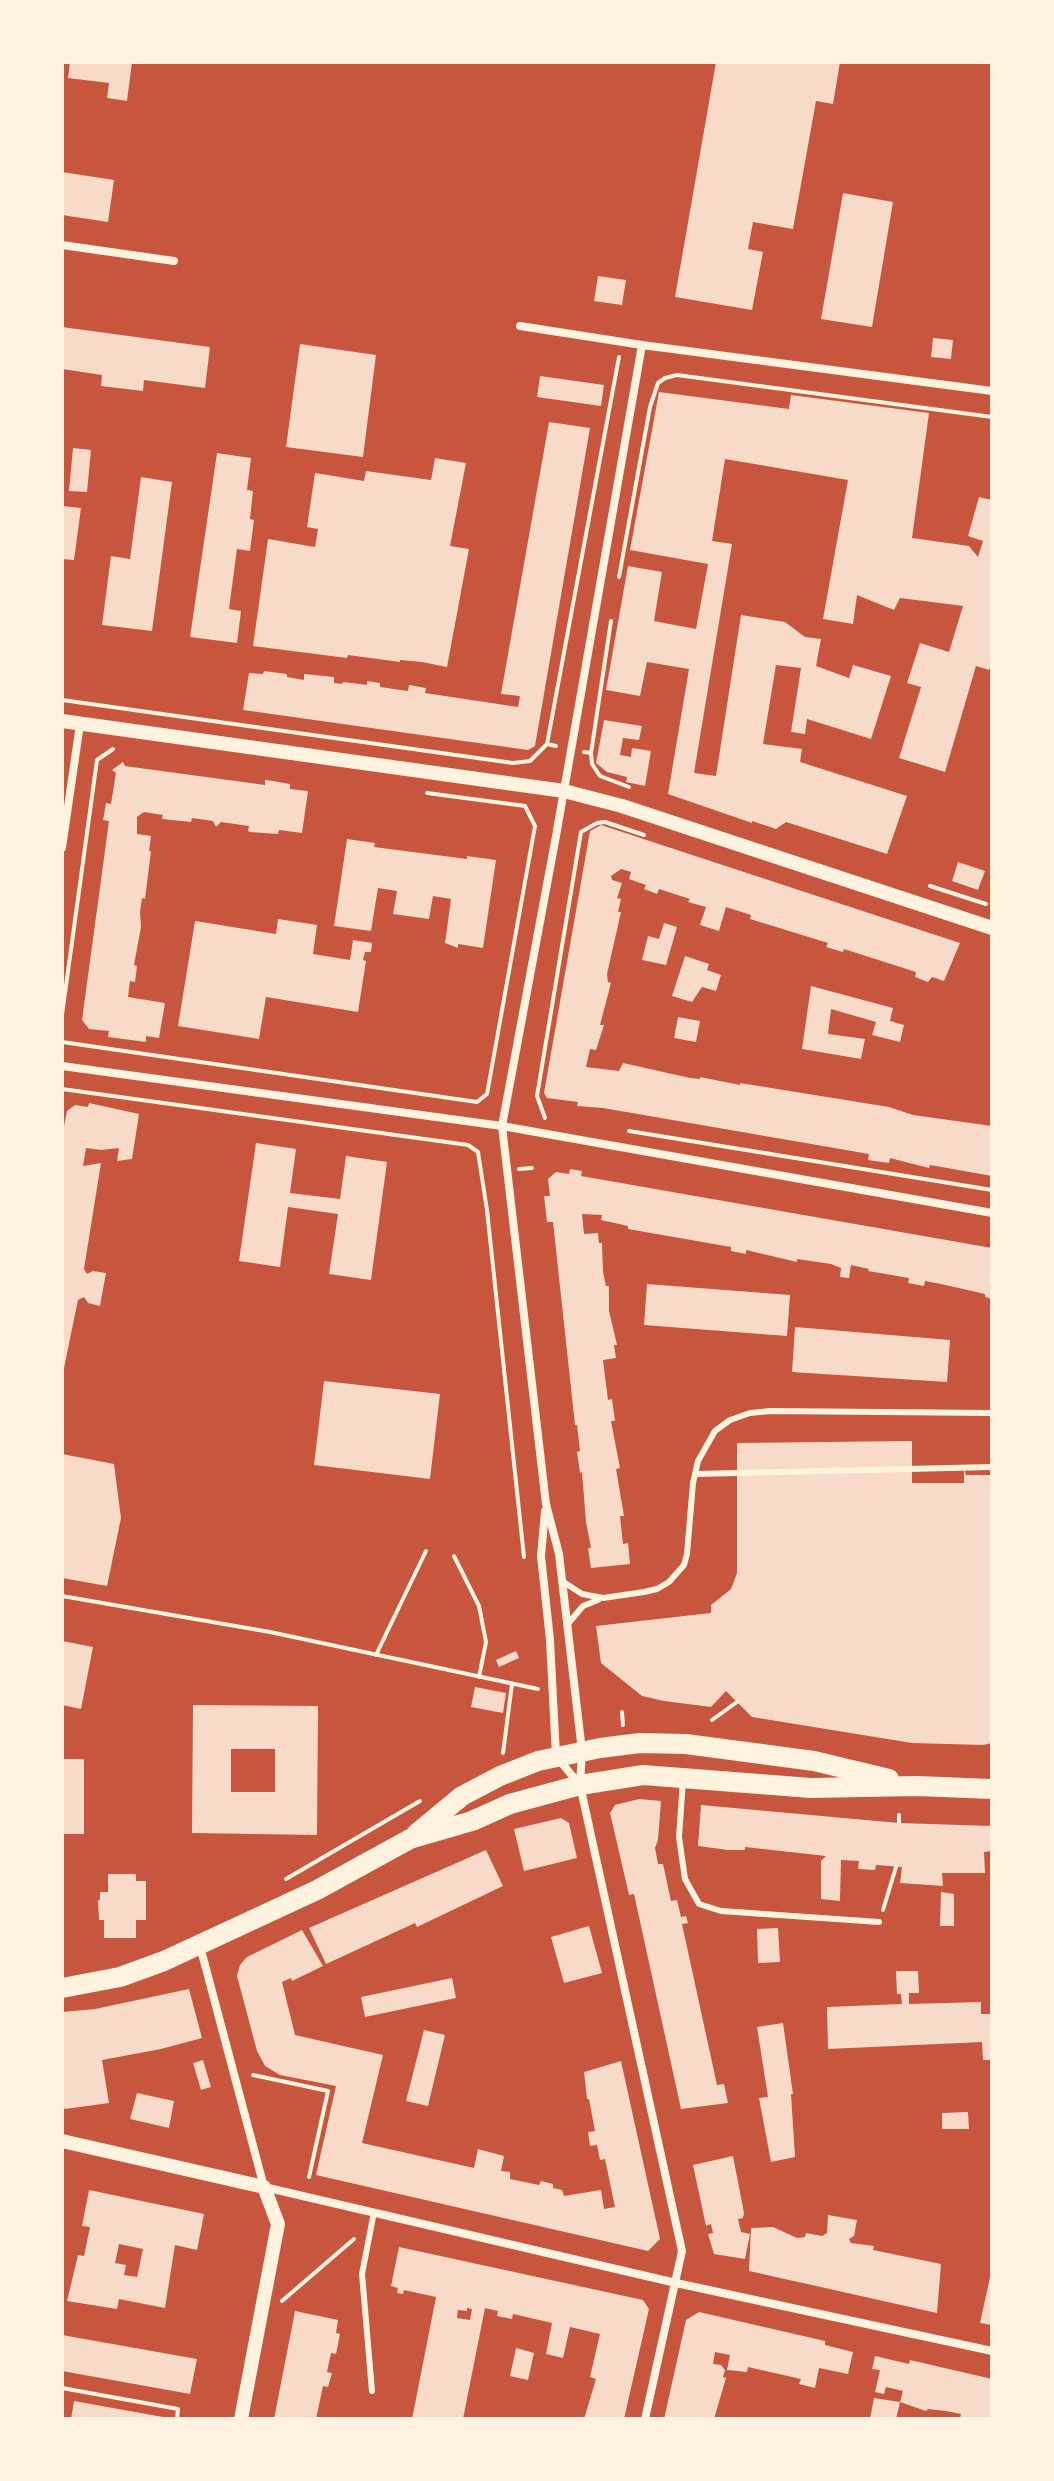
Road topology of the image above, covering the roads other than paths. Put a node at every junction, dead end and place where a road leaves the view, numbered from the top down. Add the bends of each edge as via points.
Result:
1 (62, 245) edge
2 (174, 261) dead end
3 (520, 326) dead end
4 (642, 345) junction
5 (992, 391) edge
6 (62, 721) edge
7 (80, 724) junction
8 (564, 791) junction
9 (62, 848) edge
10 (992, 928) edge
11 (62, 1066) edge
12 (502, 1126) junction
13 (992, 1213) edge
14 (992, 1413) edge
15 (992, 1467) edge
16 (696, 1474) junction
17 (546, 1504) junction
18 (562, 1581) junction
19 (603, 1598) junction
20 (567, 1625) junction
21 (582, 1751) junction
22 (556, 1756) junction
23 (683, 1777) junction
24 (580, 1785) junction
25 (917, 1786) junction
26 (992, 1789) edge
27 (410, 1839) junction
28 (879, 1922) road end
29 (200, 1946) junction
30 (62, 1988) edge
31 (62, 2141) edge
32 (264, 2187) junction
33 (374, 2212) junction
34 (676, 2283) junction
35 (992, 2351) edge
36 (372, 2391) dead end
37 (241, 2419) edge
38 (645, 2419) edge

1 - 2 street
3 - 4 street
4 - 5 street
4 - 8 street
6 - 7 street
7 - 8 street
7 - 9 street
8 - 10 street
8 - 12 street
11 - 12 street
12 - 13 street
12 - 17 street
14 - 16 lane via 750,1413 715,1431
15 - 16 lane
16 - 19 lane via 690,1542 677,1575 657,1589
17 - 18 street
17 - 22 street via 541,1556
18 - 19 lane via 582,1594
18 - 20 street
19 - 20 lane via 583,1606
20 - 21 street
21 - 22 main road
21 - 24 street
21 - 25 main road via 640,1743 686,1744 814,1761
22 - 24 street
22 - 27 main road via 462,1796
23 - 24 main road via 643,1775
23 - 25 main road via 811,1788
23 - 28 lane via 679,1837 685,1879 699,1904 721,1911
24 - 27 main road
24 - 34 street via 682,2251
25 - 26 main road
27 - 29 main road
29 - 30 main road via 120,1977
29 - 32 street
31 - 32 street
32 - 33 street
32 - 37 street via 278,2224
33 - 34 street
33 - 36 lane via 362,2274
34 - 35 street
34 - 38 street

